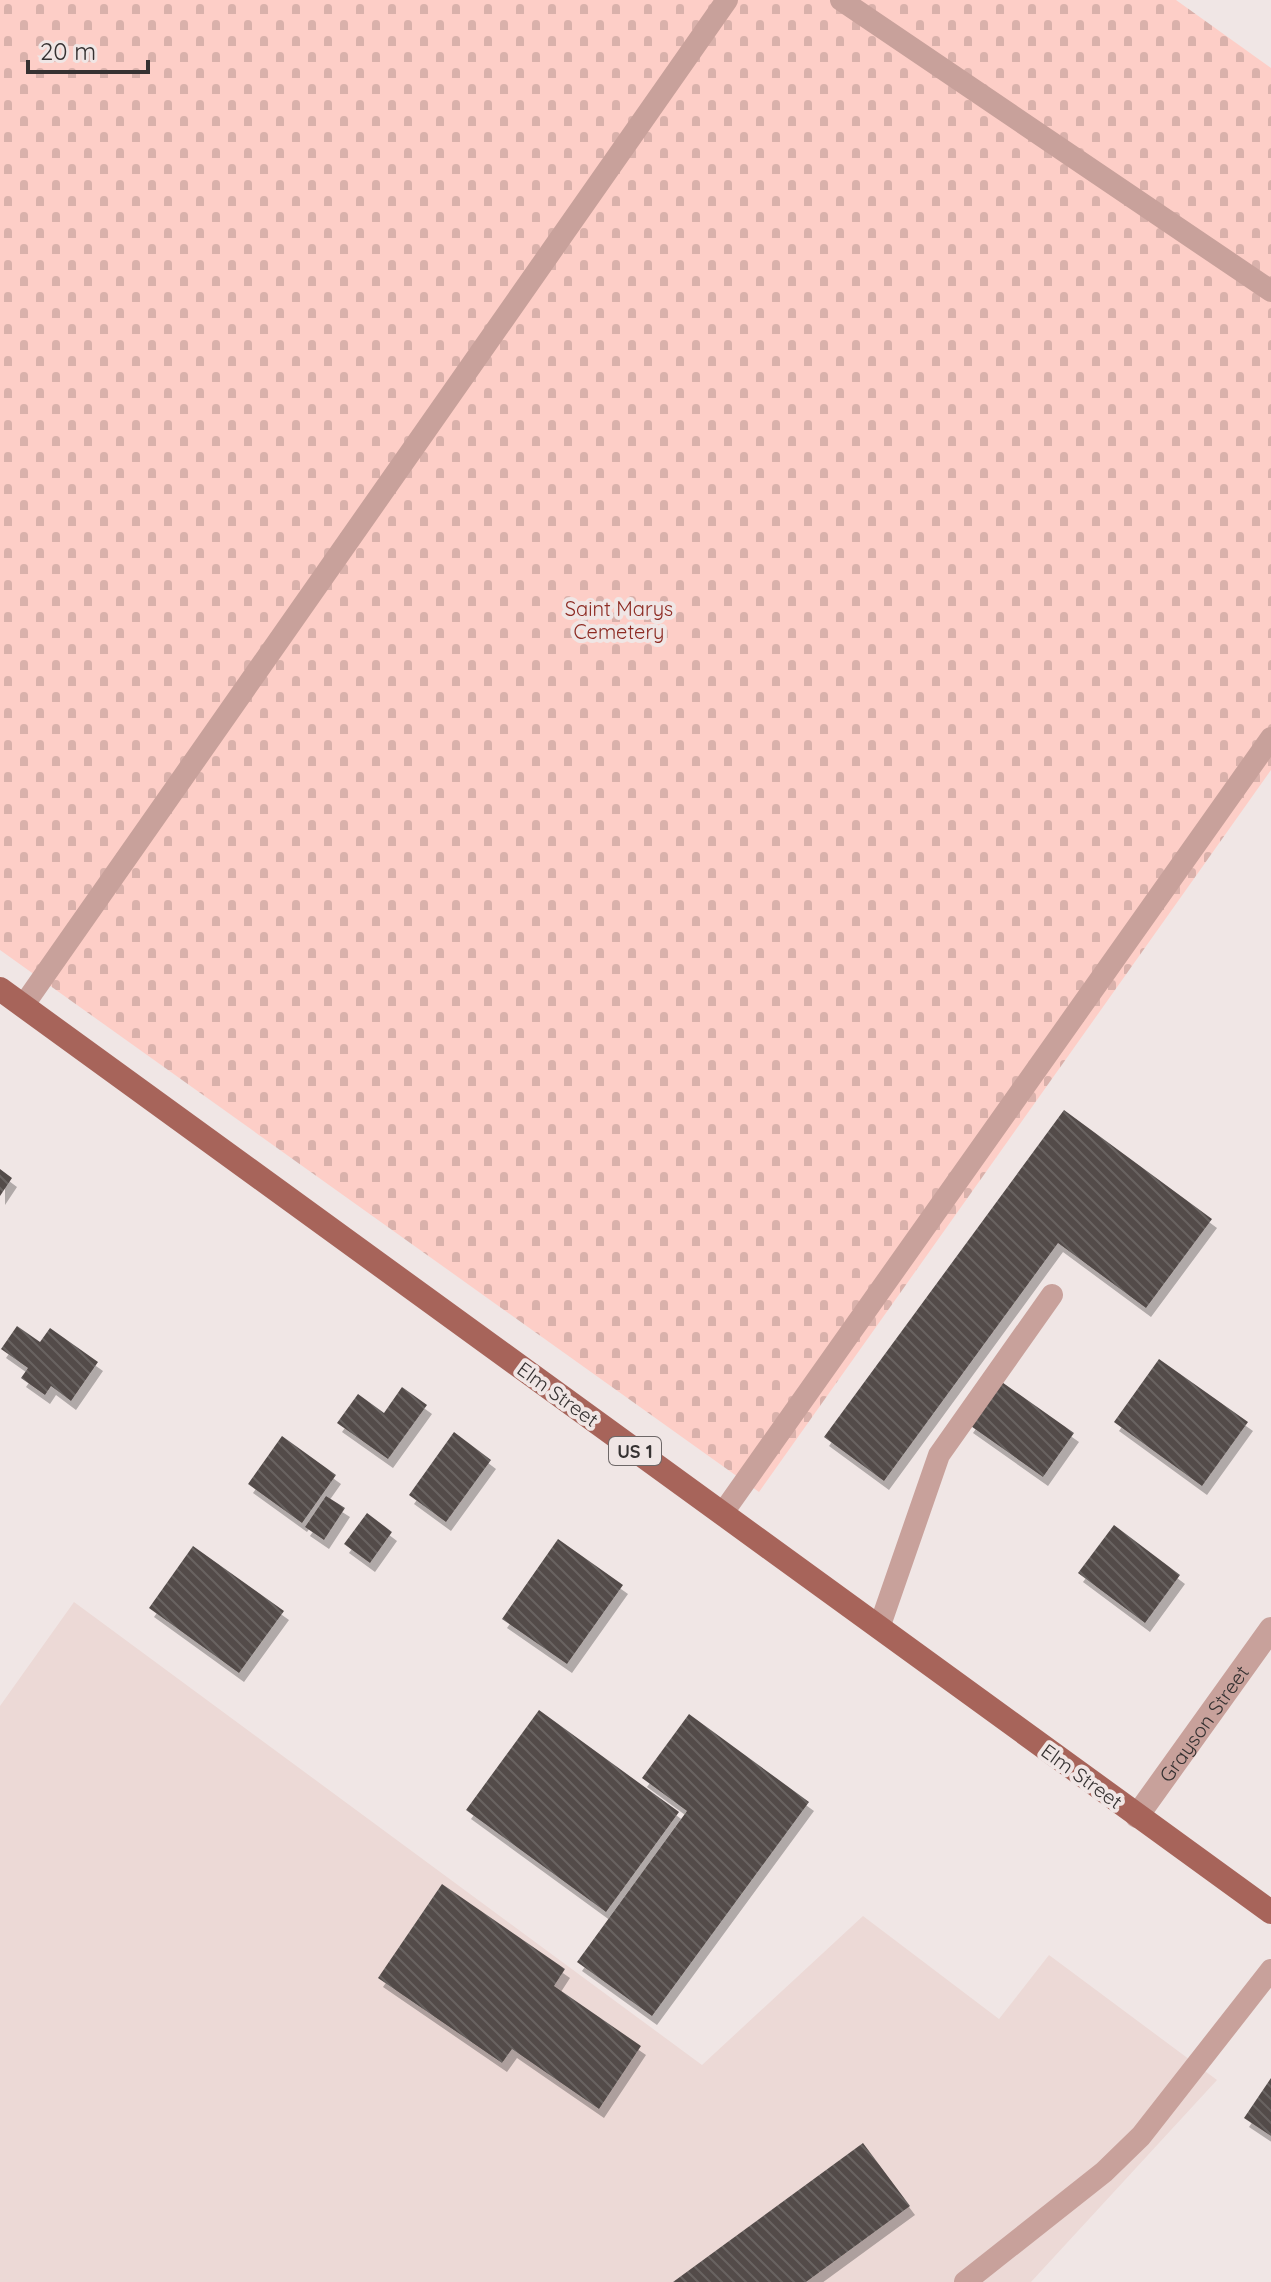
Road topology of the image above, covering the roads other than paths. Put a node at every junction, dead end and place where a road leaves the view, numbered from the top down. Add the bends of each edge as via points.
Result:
1 (727, 0) edge
2 (841, 0) edge
3 (1271, 291) edge
4 (1271, 738) edge
5 (0, 989) edge
6 (23, 1006) junction
7 (1052, 1295) dead end
8 (722, 1514) junction
9 (879, 1628) junction
10 (1271, 1629) edge
11 (1137, 1816) junction
12 (1271, 1912) edge
13 (1271, 1970) edge
14 (965, 2282) edge

1 - 6 lane
2 - 3 lane
4 - 8 lane
5 - 6 main road, Elm Street / US 1
6 - 8 main road, Elm Street / US 1
7 - 9 lane via 939,1455
8 - 9 main road, Elm Street / US 1
9 - 11 main road, Elm Street / US 1
10 - 11 street, Grayson Street
11 - 12 main road, Elm Street / US 1
13 - 14 lane via 1141,2136 1104,2172

